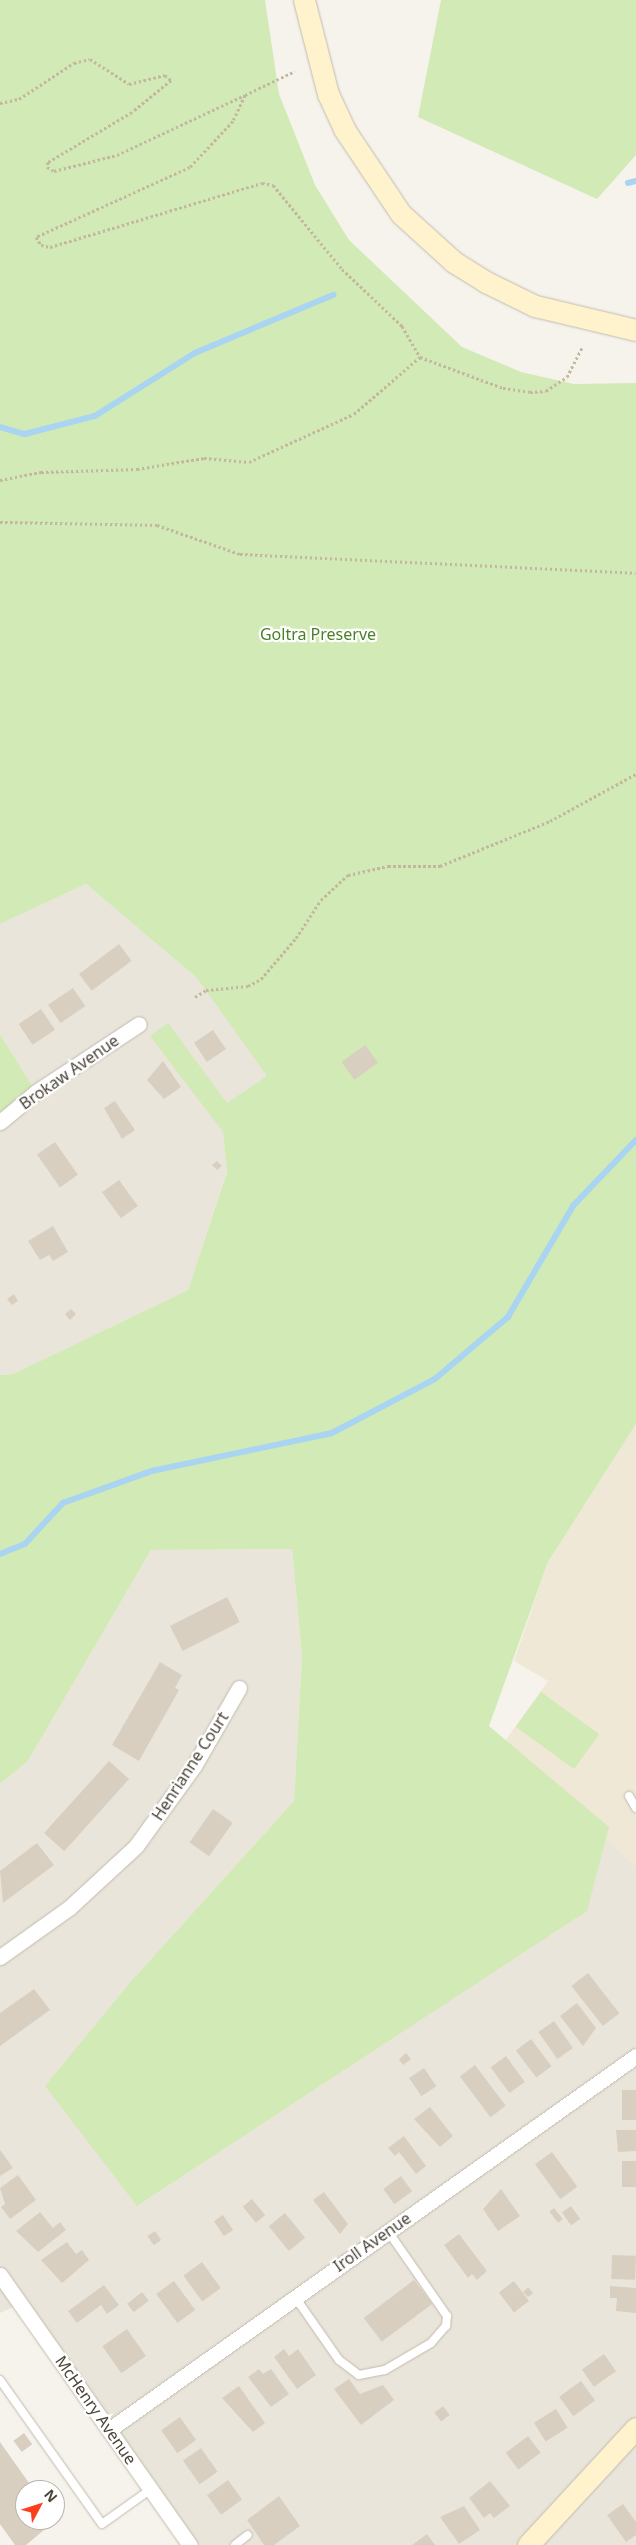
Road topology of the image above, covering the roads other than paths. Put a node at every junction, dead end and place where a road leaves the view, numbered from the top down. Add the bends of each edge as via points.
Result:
1 (304, 0) edge
2 (636, 330) edge
3 (139, 1024) dead end
4 (0, 1122) edge
5 (238, 1688) dead end
6 (629, 1796) dead end
7 (636, 1808) edge
8 (0, 1957) edge
9 (636, 2056) edge
10 (388, 2231) junction
11 (0, 2275) edge
12 (295, 2297) junction
13 (0, 2380) edge
14 (636, 2428) edge
15 (110, 2429) junction
16 (151, 2488) junction
17 (248, 2535) dead end
18 (190, 2545) edge
19 (235, 2545) edge
20 (528, 2545) edge

1 - 2 street via 328,94 344,129 401,214 454,262 486,282 535,306
3 - 4 street, Brokaw Avenue via 36,1092
5 - 8 street, Henrianne Court via 172,1799 136,1846 70,1908
6 - 7 lane
9 - 10 street, Iroll Avenue
10 - 12 street, Iroll Avenue
10 - 12 lane via 447,2316 446,2326 431,2343 385,2370 359,2375 339,2360
11 - 15 street, McHenry Avenue
12 - 15 street, Iroll Avenue
13 - 16 lane via 102,2524
14 - 20 street
15 - 16 street, McHenry Avenue
16 - 18 street, McHenry Avenue
17 - 19 lane

